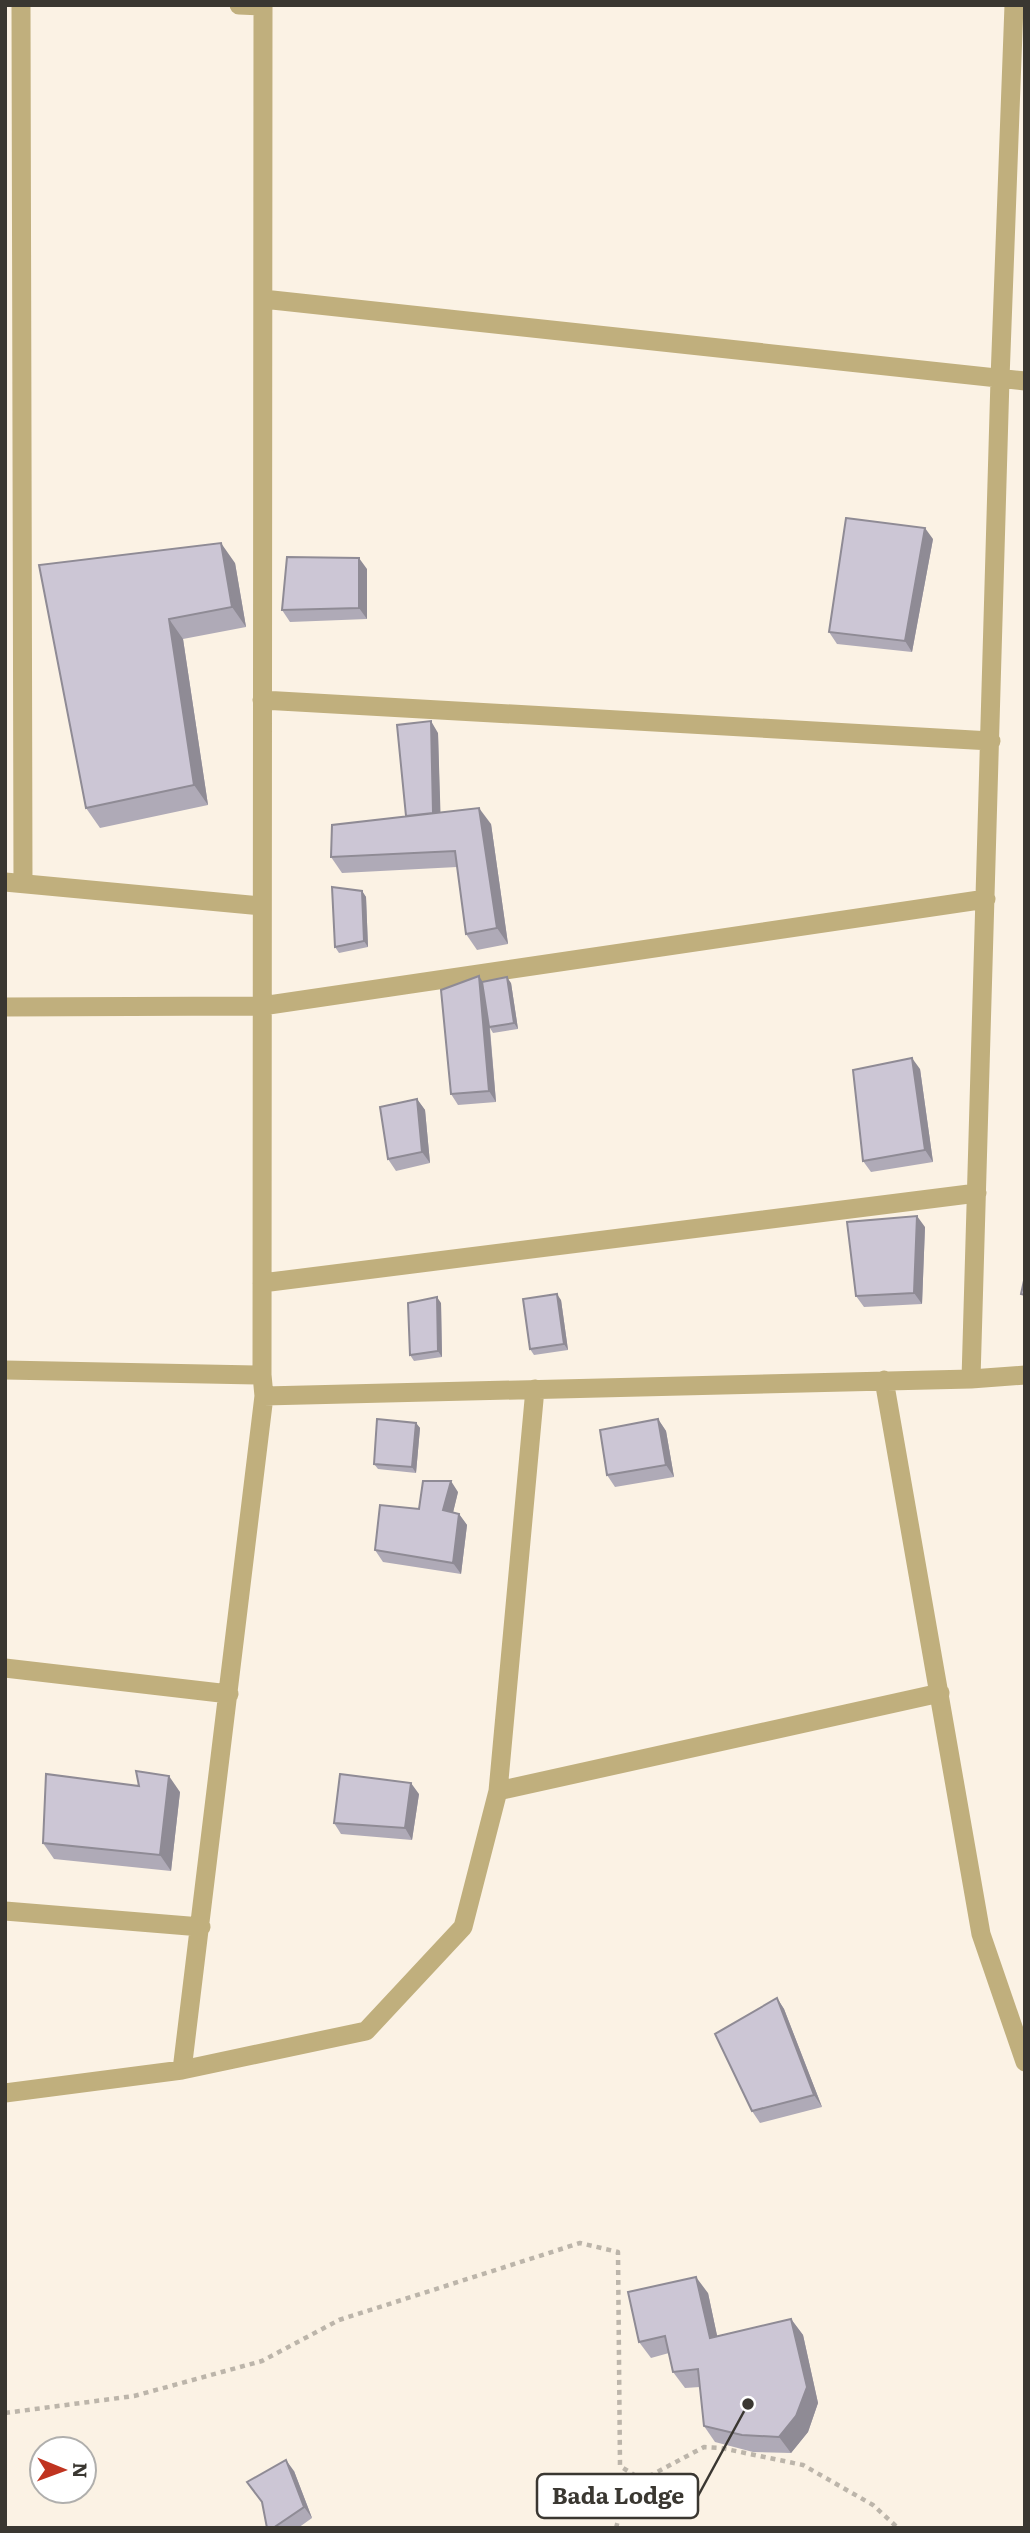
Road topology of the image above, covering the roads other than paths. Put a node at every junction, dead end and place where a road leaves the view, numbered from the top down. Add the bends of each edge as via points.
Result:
1 (20, 5) edge
2 (239, 5) edge
3 (1014, 5) edge
4 (263, 6) edge
5 (13, 156) edge
6 (262, 299) junction
7 (1000, 379) junction
8 (1025, 381) edge
9 (14, 604) edge
10 (262, 699) junction
11 (991, 741) junction
12 (14, 883) edge
13 (986, 899) junction
14 (262, 906) junction
15 (262, 1006) junction
16 (5, 1007) edge
17 (977, 1193) junction
18 (262, 1283) junction
19 (5, 1370) edge
20 (262, 1375) junction
21 (1025, 1375) edge
22 (971, 1378) junction
23 (884, 1380) junction
24 (535, 1389) junction
25 (264, 1396) junction
26 (5, 1668) edge
27 (940, 1693) junction
28 (229, 1694) junction
29 (498, 1791) junction
30 (5, 1911) edge
31 (201, 1927) junction
32 (1025, 2062) edge
33 (182, 2070) junction
34 (5, 2093) edge

1 - 5 street
2 - 4 street
3 - 7 street
4 - 6 street
5 - 9 street
6 - 7 street
6 - 10 street
7 - 8 street
7 - 11 street
9 - 12 street
10 - 11 street
10 - 14 street
11 - 13 street
12 - 14 street
13 - 15 street
13 - 17 street
14 - 15 street
15 - 16 street
15 - 18 street
17 - 18 street
17 - 22 street
18 - 20 street
19 - 20 street
20 - 25 street
21 - 22 street
22 - 23 street
23 - 24 street
23 - 27 street
24 - 25 street
24 - 29 street
25 - 28 street
26 - 28 street
27 - 29 street
27 - 32 street via 981,1934
28 - 31 street
29 - 33 street via 463,1927 366,2031
30 - 31 street
31 - 33 street
33 - 34 street

